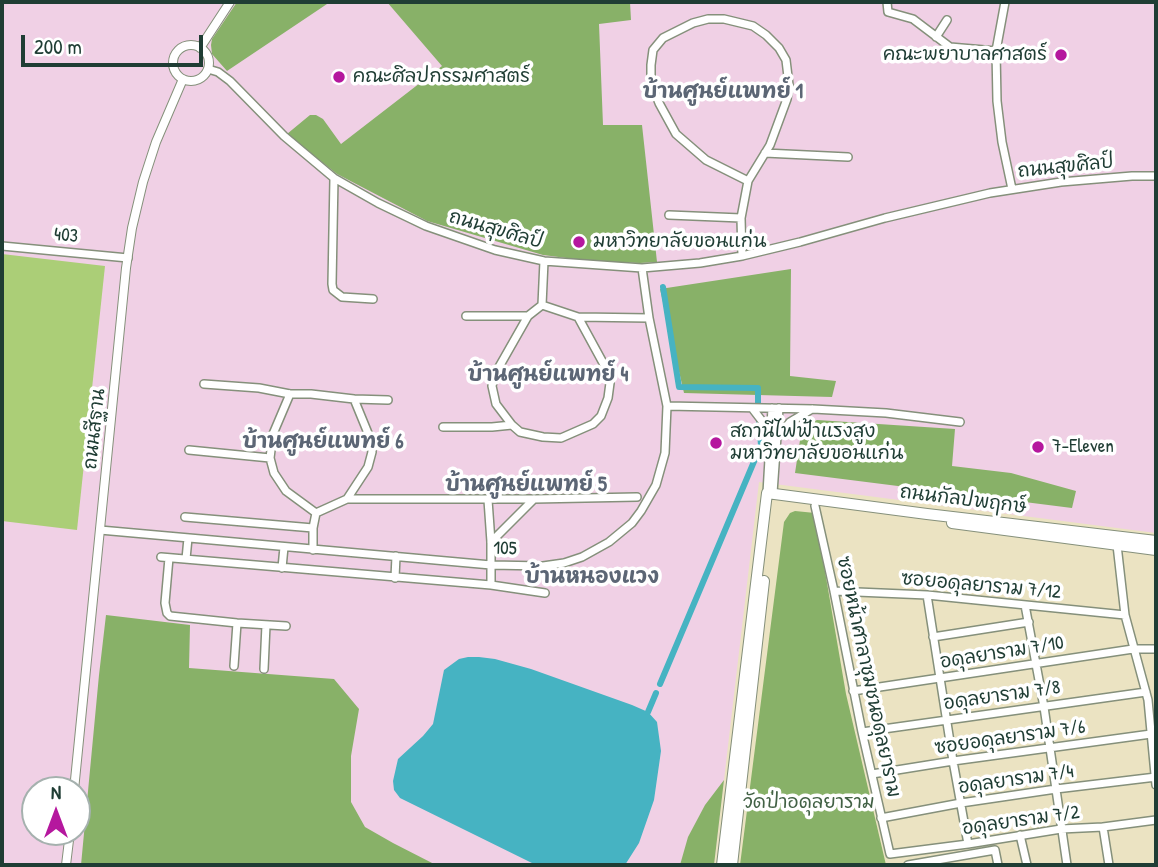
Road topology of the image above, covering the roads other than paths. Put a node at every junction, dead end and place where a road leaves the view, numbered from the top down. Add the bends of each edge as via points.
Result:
1 (230, 2) edge
2 (887, 2) edge
3 (1005, 2) edge
4 (947, 20) dead end
5 (936, 37) junction
6 (200, 48) junction
7 (996, 51) junction
8 (208, 69) junction
9 (183, 79) junction
10 (765, 153) junction
11 (848, 158) dead end
12 (1156, 176) edge
13 (334, 178) junction
14 (748, 181) junction
15 (1012, 189) junction
16 (669, 215) dead end
17 (741, 218) junction
18 (2, 246) edge
19 (742, 256) junction
20 (128, 258) junction
21 (544, 261) junction
22 (642, 268) junction
23 (373, 299) dead end
24 (542, 305) junction
25 (466, 316) dead end
26 (528, 316) junction
27 (579, 317) junction
28 (649, 318) junction
29 (204, 384) dead end
30 (290, 394) junction
31 (354, 399) junction
32 (388, 400) dead end
33 (667, 406) junction
34 (751, 408) junction
35 (775, 408) junction
36 (813, 409) junction
37 (960, 422) dead end
38 (512, 425) junction
39 (443, 427) dead end
40 (773, 440) junction
41 (189, 450) dead end
42 (270, 458) junction
43 (770, 496) junction
44 (636, 497) dead end
45 (347, 499) junction
46 (534, 499) junction
47 (488, 500) junction
48 (815, 506) junction
49 (316, 513) junction
50 (185, 517) dead end
51 (313, 528) junction
52 (100, 530) junction
53 (188, 538) junction
54 (1156, 541) edge
55 (491, 542) junction
56 (1117, 545) junction
57 (284, 547) junction
58 (313, 550) junction
59 (1156, 550) edge
60 (396, 556) junction
61 (186, 559) junction
62 (491, 565) junction
63 (282, 568) junction
64 (395, 578) junction
65 (491, 585) junction
66 (834, 591) junction
67 (545, 593) dead end
68 (927, 596) junction
69 (1025, 605) junction
70 (1125, 615) junction
71 (1028, 622) junction
72 (237, 623) junction
73 (266, 625) junction
74 (286, 626) dead end
75 (933, 637) junction
76 (1133, 649) junction
77 (1156, 649) edge
78 (1036, 664) junction
79 (234, 666) dead end
80 (264, 669) dead end
81 (939, 679) junction
82 (853, 691) junction
83 (1146, 692) junction
84 (1044, 706) junction
85 (946, 720) junction
86 (862, 732) junction
87 (1151, 734) junction
88 (1050, 748) junction
89 (953, 761) junction
90 (872, 774) junction
91 (75, 776) edge
92 (1156, 780) edge
93 (1056, 789) junction
94 (961, 803) junction
95 (881, 818) junction
96 (1156, 820) edge
97 (1103, 827) junction
98 (1061, 829) junction
99 (731, 831) junction
100 (1020, 835) junction
101 (968, 844) junction
102 (68, 846) edge
103 (946, 847) junction
104 (890, 854) joint
105 (948, 858) junction
106 (66, 865) edge
107 (722, 865) edge
108 (732, 865) edge
109 (908, 865) edge
110 (998, 865) edge
111 (1027, 865) edge
112 (1067, 865) edge
113 (1109, 865) edge

1 - 6 street, ถนนสีฐาน
2 - 5 street via 888,12 913,19
3 - 7 street
4 - 5 street
5 - 7 street via 950,47
6 - 8 street via 207,55
6 - 9 street, ถนนสีฐาน via 184,47 176,54 174,68
7 - 15 street via 997,101
8 - 9 street via 200,79
8 - 13 street, ถนนสุขศิลป์ via 230,81
9 - 20 street, ถนนสีฐาน via 143,181
10 - 11 street
10 - 14 street
10 - 14 street via 789,85 786,60 779,48 753,26 724,19 693,23 663,38 653,50 651,83 676,134 706,160
12 - 15 street, ถนนสุขศิลป์
13 - 21 street, ถนนสุขศิลป์ via 426,226
13 - 23 street via 333,289 342,297
14 - 17 street
15 - 19 street, ถนนสุขศิลป์
16 - 17 street
17 - 19 street
18 - 20 street, 403
19 - 22 street, ถนนสุขศิลป์
20 - 52 street, ถนนสีฐาน
21 - 22 street, ถนนสุขศิลป์
21 - 24 street
22 - 28 street, 105
24 - 26 street
24 - 27 street
25 - 26 street
26 - 38 street via 492,386 496,404
27 - 28 street
27 - 38 street via 608,372 608,398 601,416 561,438 520,432
28 - 33 street, 105
29 - 30 street
30 - 31 street
30 - 42 street
31 - 32 street
31 - 45 street via 372,452 368,467
33 - 34 street
33 - 62 street, 105 via 665,453 656,485 622,533 565,563
34 - 35 street
34 - 40 street
35 - 36 street
35 - 40 street
36 - 37 street
36 - 40 street via 790,422
38 - 39 street
40 - 43 street
41 - 42 street
42 - 49 street via 286,491
43 - 48 main road, ถนนกัลปพฤกษ์
43 - 54 main road, ถนนกัลปพฤกษ์
43 - 99 main road
44 - 46 street
45 - 47 street
45 - 49 street
46 - 47 street
46 - 55 street
47 - 55 street
48 - 56 main road, ถนนกัลปพฤกษ์
48 - 66 street, ซอยหน้าศาลาชุมชนอดุลยาราม
49 - 51 street
50 - 51 street
51 - 58 street
52 - 53 street, 105
52 - 91 street, ถนนสีฐาน
53 - 57 street, 105
53 - 61 street
55 - 62 street
56 - 59 main road, ถนนกัลปพฤกษ์
56 - 70 street
57 - 58 street, 105
57 - 63 street
58 - 60 street, 105
60 - 62 street, 105
60 - 64 street
61 - 63 street
61 - 72 street via 165,557 167,613
62 - 65 street
63 - 64 street
64 - 65 street
65 - 67 street
66 - 68 street, ซอยอดุลยาราม 7/12
66 - 82 street, ซอยหน้าศาลาชุมชนอดุลยาราม
68 - 69 street, ซอยอดุลยาราม 7/12
68 - 75 street
69 - 70 street, ซอยอดุลยาราม 7/12
69 - 71 street
70 - 76 street
71 - 75 street
71 - 78 street
72 - 73 street
72 - 79 street
73 - 74 street
73 - 80 street
75 - 81 street
76 - 77 street, อดุลยาราม 7/10
76 - 78 street, อดุลยาราม 7/10
76 - 83 street
78 - 81 street, อดุลยาราม 7/10
78 - 84 street
81 - 82 street, อดุลยาราม 7/10
81 - 85 street
82 - 86 street, ซอยหน้าศาลาชุมชนอดุลยาราม
83 - 84 street, อดุลยาราม 7/8
83 - 87 street
84 - 85 street, อดุลยาราม 7/8
84 - 88 street
85 - 86 street, อดุลยาราม 7/8
85 - 89 street
86 - 90 street, ซอยหน้าศาลาชุมชนอดุลยาราม
87 - 88 street, ซอยอดุลยาราม 7/6
87 - 92 street
88 - 89 street, ซอยอดุลยาราม 7/6
88 - 93 street
89 - 90 street, ซอยอดุลยาราม 7/6
89 - 94 street
90 - 95 street, ซอยหน้าศาลาชุมชนอดุลยาราม
92 - 93 street, อดุลยาราม 7/4
93 - 94 street, อดุลยาราม 7/4
93 - 98 street
94 - 95 street, อดุลยาราม 7/4
94 - 101 street
95 - 104 street, ซอยหน้าศาลาชุมชนอดุลยาราม
96 - 97 street, อดุลยาราม 7/2
97 - 98 street, อดุลยาราม 7/2
97 - 113 street
98 - 100 street, อดุลยาราม 7/2
98 - 112 street
99 - 107 main road
99 - 108 main road
100 - 101 street, อดุลยาราม 7/2
100 - 111 street
101 - 103 street, อดุลยาราม 7/2
102 - 106 street
103 - 104 street, อดุลยาราม 7/2
103 - 105 street
105 - 109 street
105 - 110 street via 995,850

